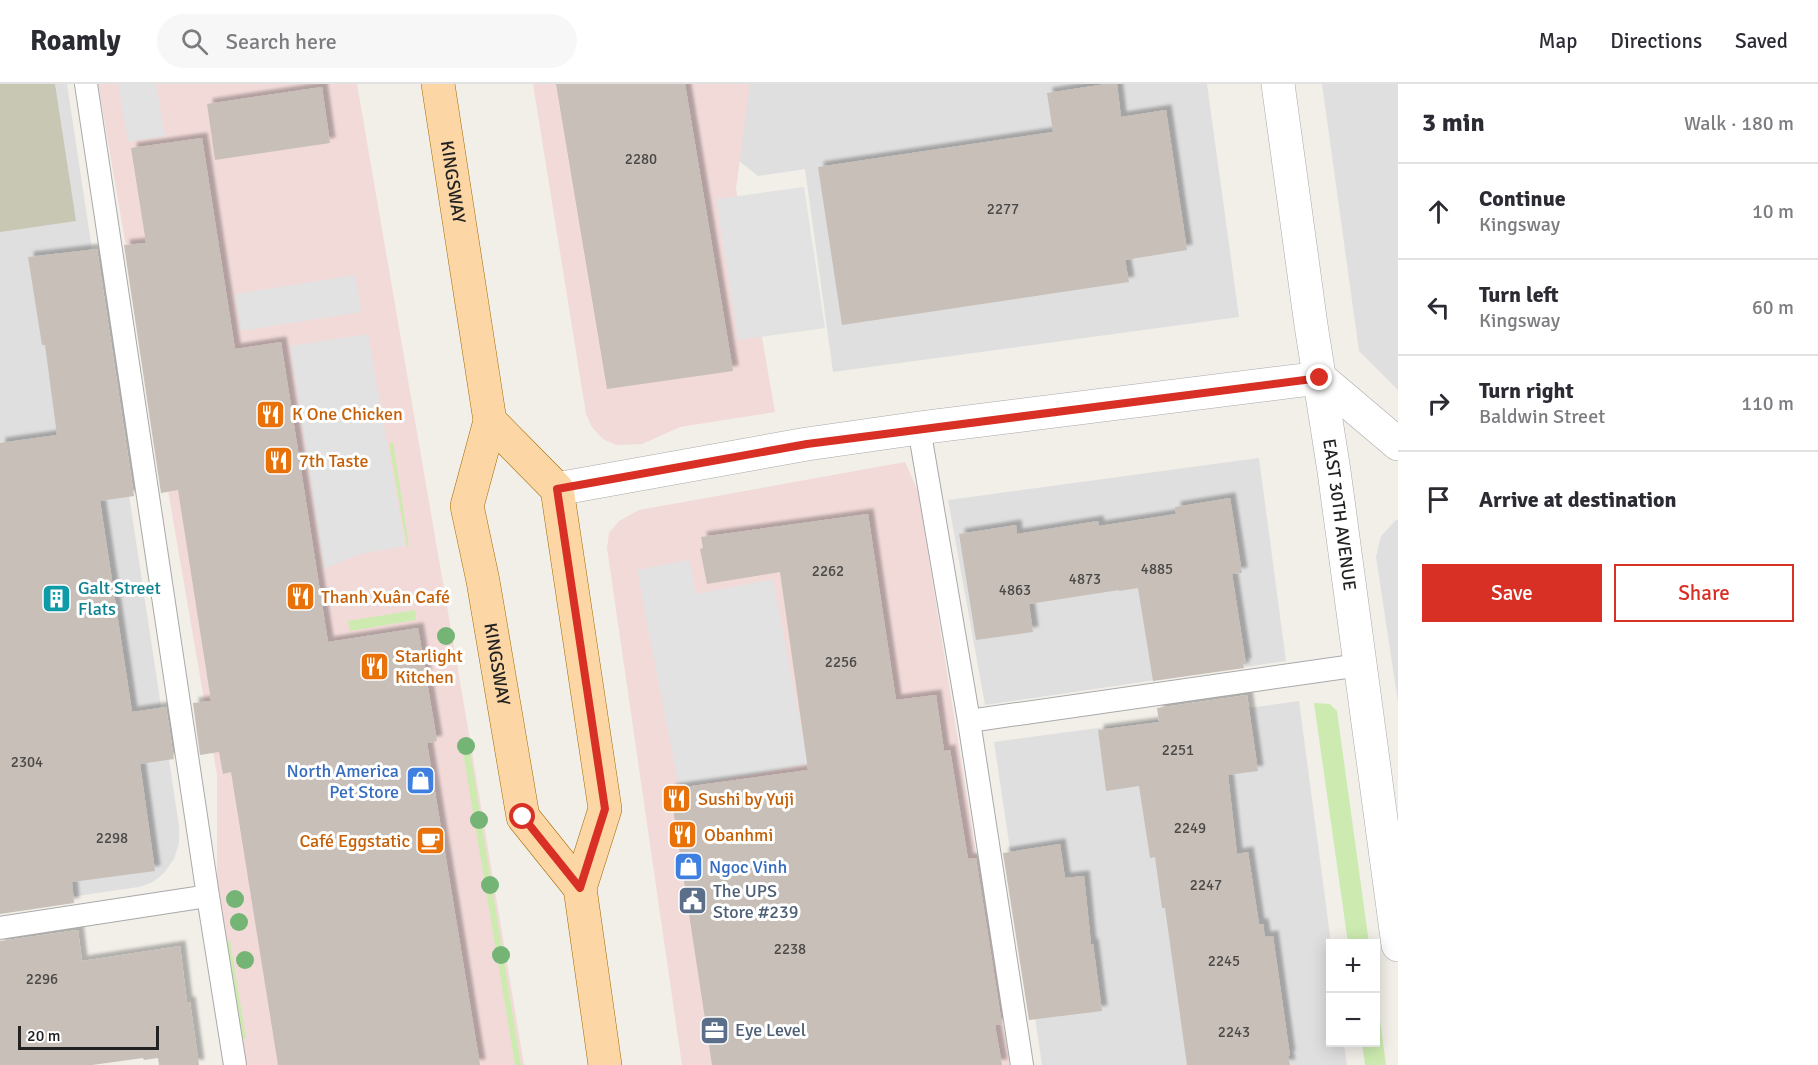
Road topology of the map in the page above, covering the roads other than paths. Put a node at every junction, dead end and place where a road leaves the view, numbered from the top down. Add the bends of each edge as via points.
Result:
1 (86, 84) edge
2 (438, 84) edge
3 (1278, 84) edge
4 (1320, 378) junction
5 (490, 421) junction
6 (919, 428) junction
7 (1398, 444) edge
8 (557, 489) junction
9 (1359, 665) junction
10 (969, 721) junction
11 (580, 888) junction
12 (208, 896) junction
13 (0, 928) edge
14 (1398, 945) edge
15 (235, 1065) edge
16 (605, 1065) edge
17 (1022, 1065) edge

1 - 12 lane
2 - 5 main road, KINGSWAY
3 - 4 street, EAST 30TH AVENUE
4 - 6 street
4 - 7 street
4 - 9 street, EAST 30TH AVENUE
5 - 8 main road
5 - 11 main road, KINGSWAY via 467,506 523,817
6 - 8 street
6 - 10 lane
8 - 11 main road via 605,809
9 - 10 lane
9 - 14 street, EAST 30TH AVENUE
10 - 17 lane
11 - 16 main road
12 - 13 lane
12 - 15 lane

